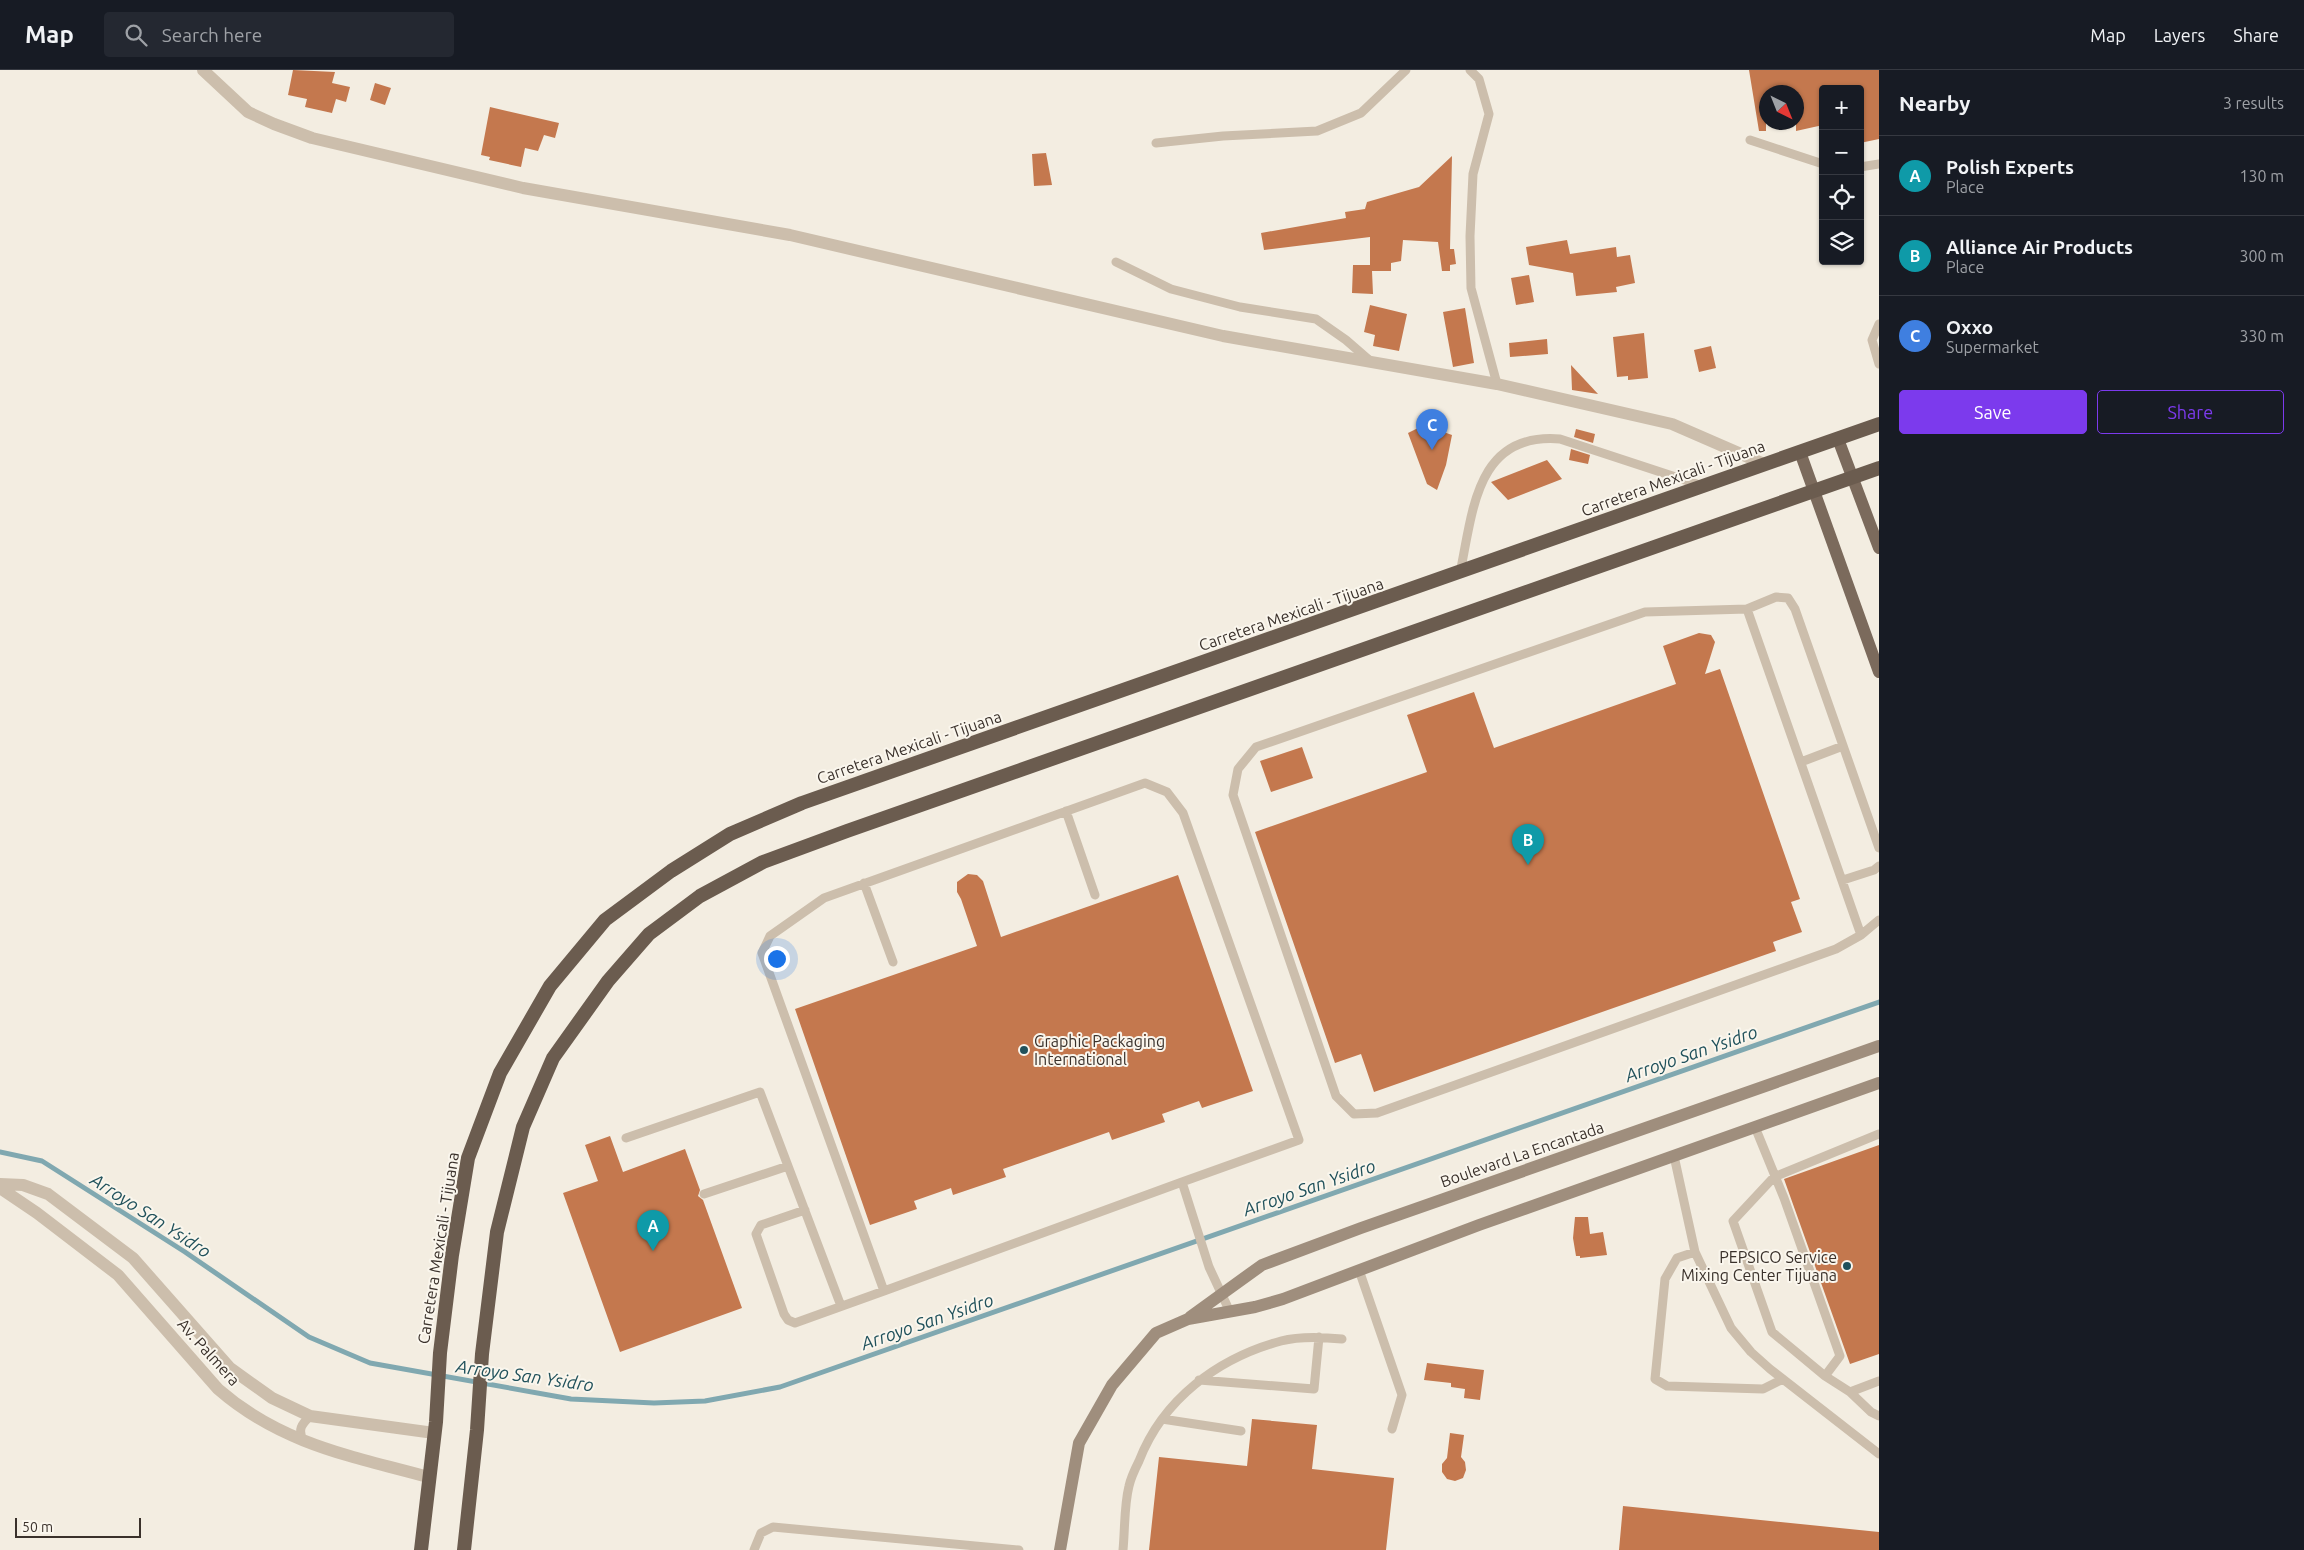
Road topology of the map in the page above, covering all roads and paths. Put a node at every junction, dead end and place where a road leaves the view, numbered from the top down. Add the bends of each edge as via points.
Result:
1 (204, 70) edge
2 (1406, 70) edge
3 (1470, 70) edge
4 (1750, 140) dead end
5 (1156, 142) dead end
6 (1819, 163) edge
7 (1879, 164) edge
8 (1864, 167) edge
9 (1116, 262) dead end
10 (1879, 324) edge
11 (1369, 360) junction
12 (1879, 364) edge
13 (1497, 384) junction
14 (1879, 424) edge
15 (1838, 439) junction
16 (1800, 452) junction
17 (1764, 464) junction
18 (1879, 468) edge
19 (1853, 476) junction
20 (1703, 486) junction
21 (1813, 490) junction
22 (1879, 548) edge
23 (1460, 573) junction
24 (1747, 609) junction
25 (1879, 672) edge
26 (1843, 746) junction
27 (1801, 762) junction
28 (1066, 812) junction
29 (1879, 848) edge
30 (1879, 866) edge
31 (1843, 880) junction
32 (864, 883) junction
33 (1095, 895) dead end
34 (1879, 920) edge
35 (1862, 935) junction
36 (893, 962) dead end
37 (1879, 1046) edge
38 (1879, 1083) edge
39 (1754, 1127) junction
40 (1879, 1134) edge
41 (626, 1138) dead end
42 (1674, 1156) junction
43 (788, 1166) junction
44 (1774, 1177) junction
45 (1182, 1182) junction
46 (0, 1184) edge
47 (0, 1188) edge
48 (704, 1194) dead end
49 (805, 1210) junction
50 (1695, 1252) junction
51 (1359, 1270) junction
52 (884, 1291) junction
53 (1221, 1294) junction
54 (841, 1306) junction
55 (1230, 1312) junction
56 (1188, 1319) junction
57 (1319, 1337) junction
58 (1342, 1339) dead end
59 (1826, 1376) junction
60 (1783, 1379) junction
61 (1199, 1380) junction
62 (1879, 1381) edge
63 (1850, 1392) junction
64 (310, 1416) junction
65 (1879, 1416) edge
66 (1162, 1419) junction
67 (435, 1427) junction
68 (1392, 1429) dead end
69 (1241, 1431) dead end
70 (303, 1442) junction
71 (1879, 1454) edge
72 (428, 1478) junction
73 (992, 1549) edge
74 (421, 1550) edge
75 (464, 1550) edge
76 (754, 1550) edge
77 (1019, 1550) edge
78 (1060, 1550) edge
79 (1123, 1550) edge

1 - 11 street via 248,112 312,138 523,188 790,236 1223,336
2 - 5 lane via 1361,112 1316,131
3 - 13 lane via 1480,79 1489,114 1473,174 1471,288
4 - 6 lane
7 - 8 lane
9 - 11 lane via 1171,289 1240,307 1316,319
10 - 12 lane via 1872,340
11 - 13 street
13 - 17 street via 1672,424
14 - 15 highway, Carretera Mexicali - Tijuana
15 - 16 highway, Carretera Mexicali - Tijuana
15 - 19 main road
16 - 17 highway, Carretera Mexicali - Tijuana
16 - 21 main road
17 - 20 highway, Carretera Mexicali - Tijuana
18 - 19 highway
19 - 21 highway
19 - 22 main road
20 - 23 highway, Carretera Mexicali - Tijuana
20 - 23 lane via 1560,439 1543,437 1526,441 1498,457 1488,468 1476,494
21 - 25 main road
21 - 75 highway via 763,862 700,896 649,934 608,981 554,1058 523,1127 497,1232
23 - 67 highway, Carretera Mexicali - Tijuana via 802,803 730,834 671,871 604,920 550,986 496,1081 468,1158 452,1255
24 - 26 lane via 1776,597 1788,598 1795,609
24 - 27 lane
24 - 35 lane via 1645,612 1256,747 1238,769 1233,795 1336,1096 1354,1114 1376,1113 1836,950
26 - 27 lane
26 - 29 lane
27 - 31 lane
28 - 32 lane
28 - 33 lane
28 - 45 lane via 1145,783 1167,792 1183,813 1299,1140
30 - 31 lane
31 - 35 lane
32 - 36 lane
32 - 52 lane via 824,898 770,936 762,954
34 - 35 lane
37 - 53 main road, Boulevard La Encantada via 1262,1265
38 - 39 main road, Boulevard La Encantada
39 - 42 main road, Boulevard La Encantada
39 - 44 lane
40 - 44 lane
41 - 43 lane via 760,1092
42 - 50 lane
42 - 51 main road, Boulevard La Encantada
43 - 48 lane
43 - 49 lane
44 - 59 lane via 1840,1356
44 - 59 lane via 1733,1221 1772,1332
45 - 52 lane
45 - 53 lane
46 - 64 street, Av. Palmera via 23,1185 48,1194 87,1223 133,1258 230,1368 272,1398
47 - 70 street, Av. Palmera via 118,1275 236,1406
49 - 54 lane
49 - 54 lane via 761,1225 756,1234 784,1314 795,1323
50 - 60 lane via 1731,1328 1751,1352
50 - 60 lane via 1677,1258 1665,1279 1655,1379 1667,1386 1763,1389
51 - 55 main road, Boulevard La Encantada via 1283,1299
51 - 68 lane via 1402,1395
52 - 54 lane
53 - 55 lane
53 - 56 main road, Boulevard La Encantada
55 - 56 main road, Boulevard La Encantada
56 - 78 main road, Boulevard La Encantada via 1156,1332 1112,1385 1079,1443
57 - 58 lane
57 - 61 lane via 1282,1341 1229,1360
57 - 61 lane via 1314,1389
59 - 63 lane
60 - 71 lane
61 - 66 lane
62 - 63 lane
63 - 65 lane
64 - 67 street, Av. Palmera
64 - 70 lane via 299,1432
66 - 69 lane
66 - 79 lane via 1146,1443 1129,1485
67 - 72 highway, Carretera Mexicali - Tijuana
70 - 72 street, Av. Palmera
72 - 74 highway, Carretera Mexicali - Tijuana
73 - 76 lane via 773,1527 761,1532
73 - 77 lane

